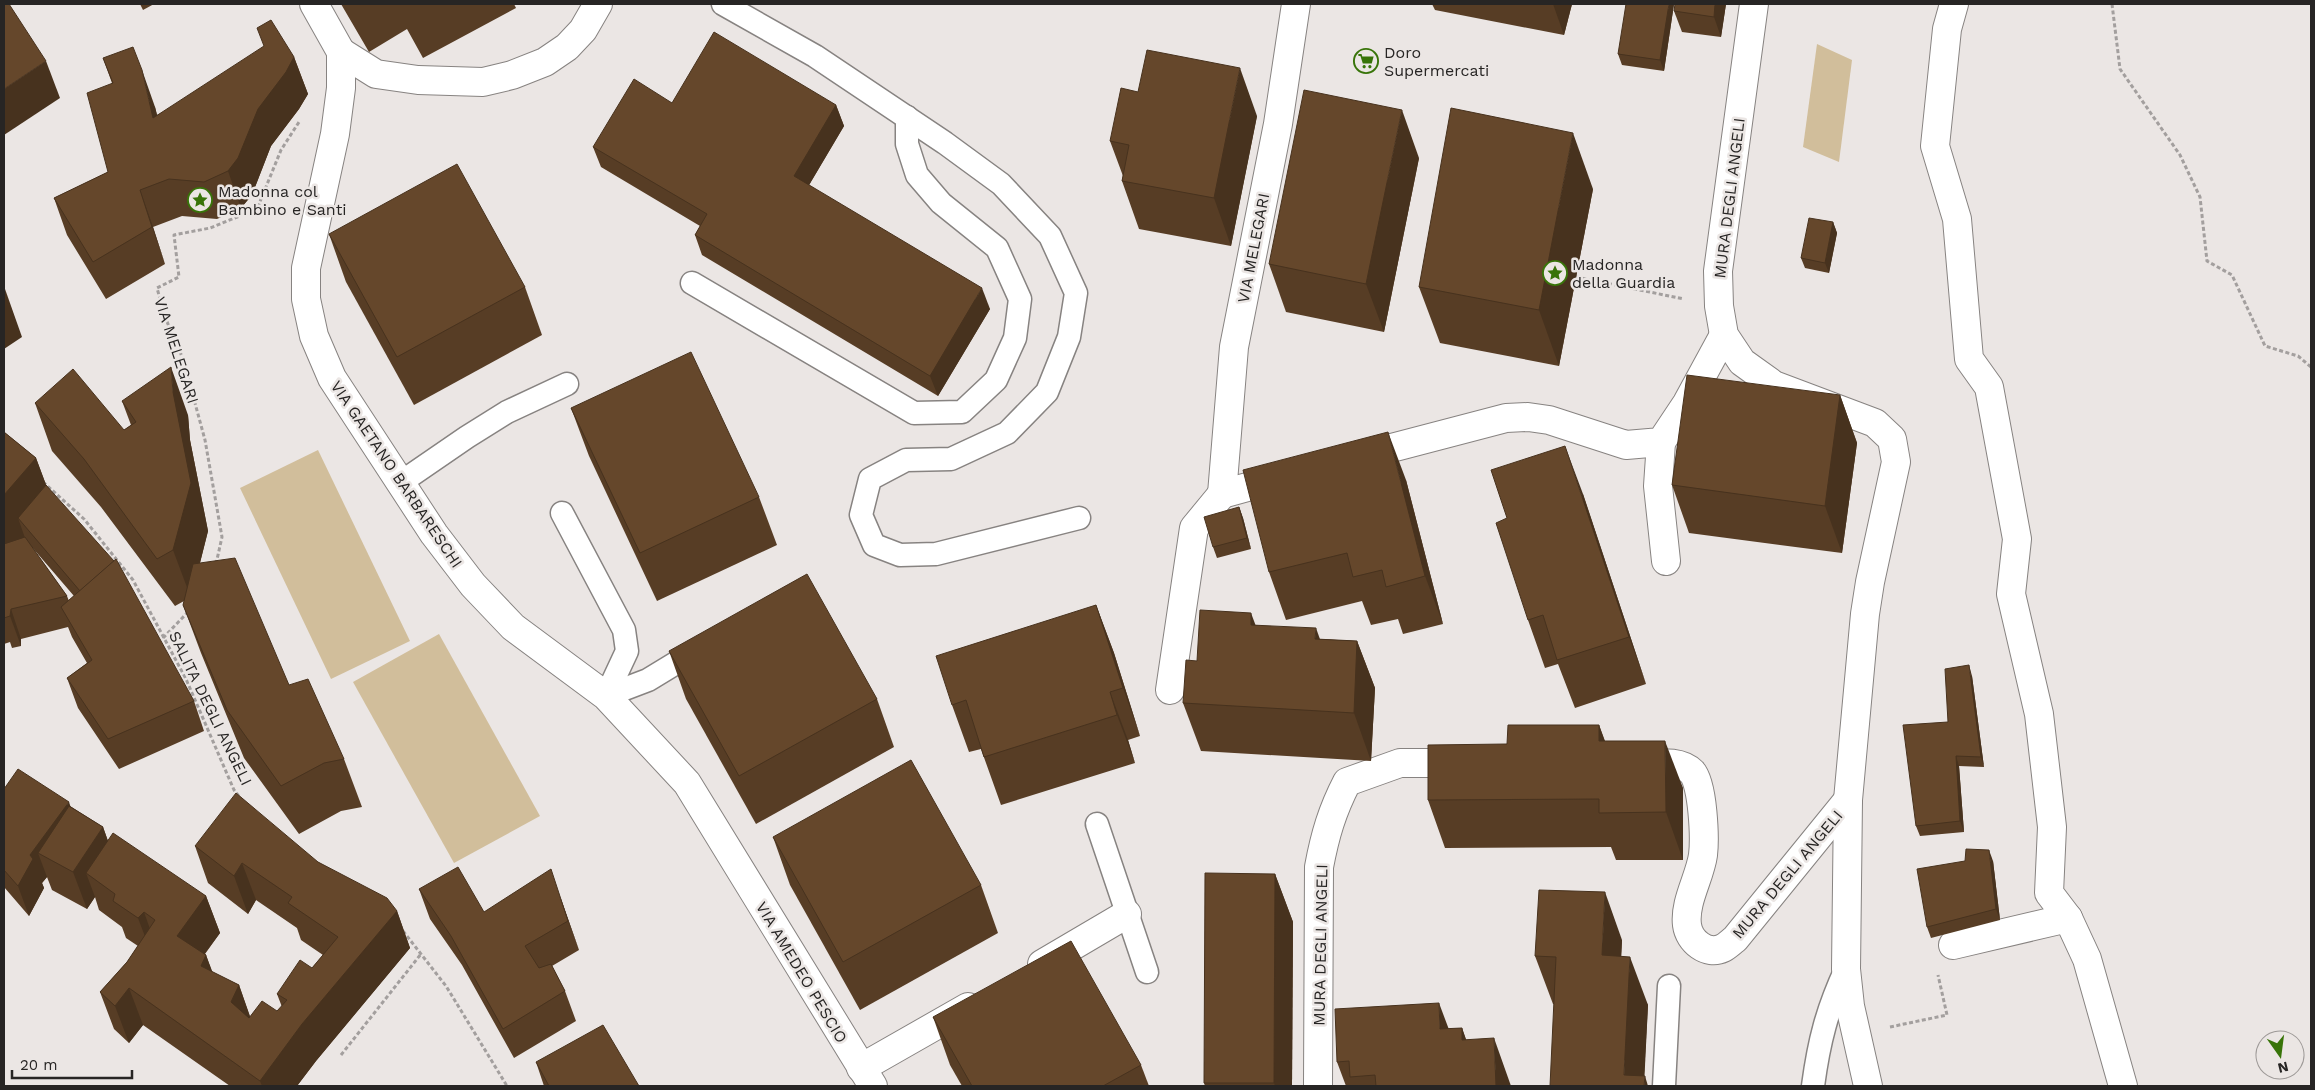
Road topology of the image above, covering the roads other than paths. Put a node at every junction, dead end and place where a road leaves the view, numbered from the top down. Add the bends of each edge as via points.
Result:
1 (314, 4) edge
2 (598, 4) edge
3 (723, 4) edge
4 (1296, 4) edge
5 (1754, 4) edge
6 (1954, 4) edge
7 (342, 52) junction
8 (907, 117) junction
9 (692, 283) dead end
10 (1724, 336) junction
11 (567, 384) dead end
12 (1661, 442) junction
13 (1338, 463) edge
14 (1309, 471) edge
15 (400, 483) junction
16 (1222, 494) junction
17 (562, 513) dead end
18 (1079, 518) dead end
19 (1666, 561) dead end
20 (715, 639) edge
21 (1170, 690) dead end
22 (606, 696) junction
23 (1490, 763) edge
24 (1610, 764) edge
25 (1848, 800) junction
26 (1097, 824) dead end
27 (744, 875) joint
28 (1127, 914) junction
29 (2068, 918) junction
30 (1953, 945) road end
31 (1846, 969) junction
32 (1147, 972) dead end
33 (1024, 974) edge
34 (1669, 986) dead end
35 (990, 994) edge
36 (867, 1077) edge
37 (1318, 1086) edge
38 (1664, 1086) edge
39 (1813, 1086) edge
40 (1868, 1086) edge
41 (2123, 1086) edge

1 - 7 street
2 - 7 street via 583,30 567,47 545,62 484,82 418,80 376,74
3 - 8 lane via 815,56
4 - 16 street, VIA MELEGARI via 1278,124 1234,347
5 - 10 street, MURA DEGLI ANGELI via 1718,271
6 - 29 street via 1947,29 1934,146 1957,219 1969,359 1989,387 2017,539 2012,594 2039,714 2052,827 2048,894
7 - 15 street, VIA GAETANO BARBARESCHI via 335,134 306,268 306,299 314,336 332,378
8 - 9 lane via 907,144 917,175 941,203 997,248 1020,299 1015,338 996,380 962,412 914,412
8 - 18 lane via 1002,184 1050,236 1076,293 1069,337 1047,392 1007,433 951,459 906,460 870,480 861,515 874,546 900,555 936,554
10 - 12 street
10 - 25 street, MURA DEGLI ANGELI via 1742,362 1774,385 1875,423 1892,439 1896,462 1865,614
11 - 15 lane via 507,412
12 - 13 street via 1626,446 1550,420 1506,418
12 - 19 street via 1658,486
14 - 16 street
15 - 22 street, VIA GAETANO BARBARESCHI via 434,534 513,627
16 - 21 street via 1194,528
17 - 22 lane via 624,630 627,650
20 - 22 lane via 648,680
22 - 27 street, VIA GAETANO BARBARESCHI via 687,783
23 - 37 street, MURA DEGLI ANGELI via 1400,763 1346,782 1325,832 1319,867
24 - 25 street, MURA DEGLI ANGELI via 1680,764 1693,773 1700,788 1703,854 1688,909 1687,926 1693,941 1708,951 1722,949 1735,939
25 - 31 street, MURA DEGLI ANGELI
26 - 28 lane
27 - 36 street, VIA AMEDEO PESCIO
28 - 32 lane
28 - 33 street
29 - 30 street
29 - 41 street via 2087,959
31 - 39 lane via 1828,1008
31 - 40 street, MURA DEGLI ANGELI
34 - 38 lane
35 - 36 street, VIA AMEDEO PESCIO

